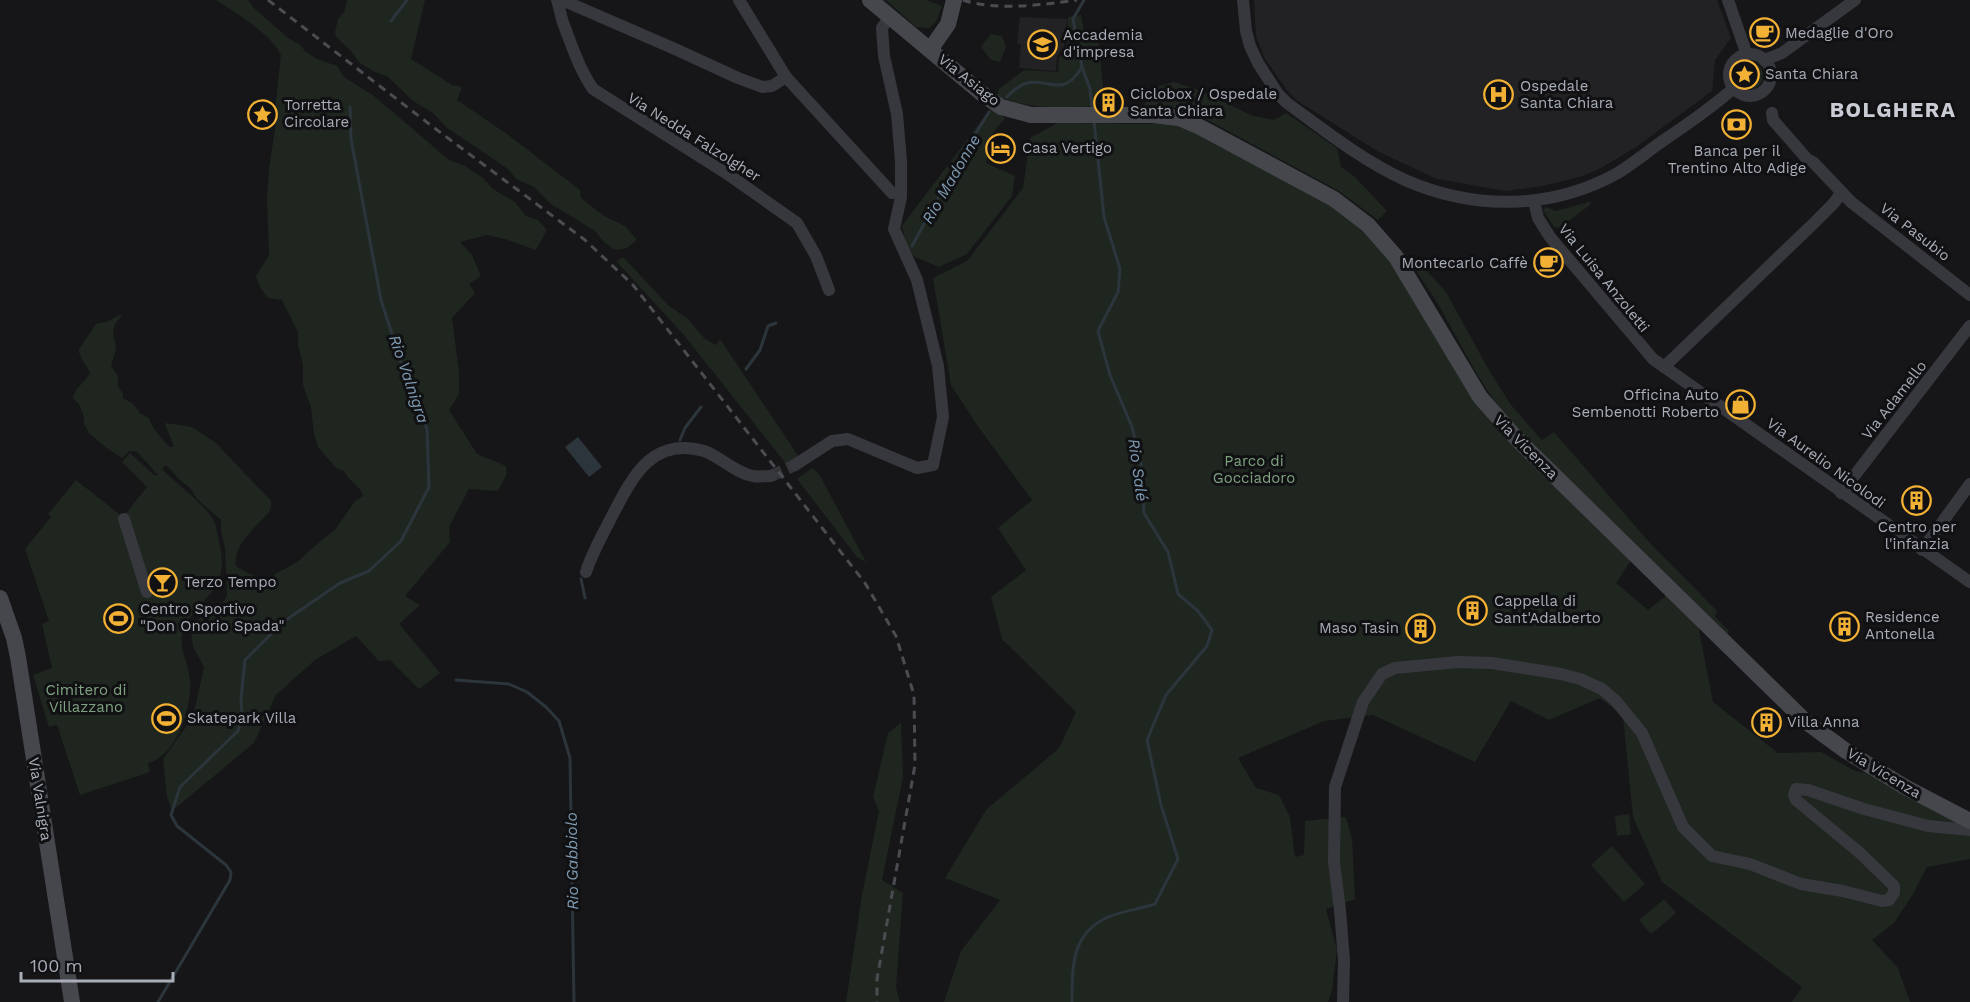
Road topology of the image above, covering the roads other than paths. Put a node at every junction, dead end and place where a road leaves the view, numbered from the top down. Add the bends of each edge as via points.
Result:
1 (557, 0) edge
2 (562, 0) edge
3 (739, 0) edge
4 (870, 0) edge
5 (1243, 0) edge
6 (1728, 0) edge
7 (1855, 0) edge
8 (952, 6) edge
9 (890, 16) junction
10 (930, 50) junction
11 (1747, 55) junction
12 (1764, 60) junction
13 (786, 77) junction
14 (1734, 88) junction
15 (1753, 96) junction
16 (1086, 115) joint
17 (892, 193) dead end
18 (1841, 193) junction
19 (1534, 201) junction
20 (830, 290) dead end
21 (1970, 295) edge
22 (1970, 326) edge
23 (1664, 368) junction
24 (795, 465) tunnel mouth
25 (771, 476) tunnel mouth
26 (1970, 484) edge
27 (1841, 493) junction
28 (124, 519) dead end
29 (1922, 550) junction
30 (586, 572) dead end
31 (1970, 582) edge
32 (147, 592) dead end
33 (0, 598) edge
34 (1970, 821) edge
35 (1970, 830) edge
36 (72, 1002) edge
37 (1342, 1002) edge

1 - 20 street, Via Nedda Falzolgher via 580,70 593,89 797,223
2 - 13 street via 762,87
3 - 13 street
4 - 9 main road, Via Asiago
5 - 19 street via 1246,31 1258,63 1278,94 1317,125 1404,179 1430,189 1484,202
6 - 11 street
7 - 12 street via 1782,53
8 - 10 main road via 948,24
9 - 10 main road, Via Asiago
9 - 24 street via 882,28 901,161 901,197 894,229 917,280 938,366 943,417 940,436 933,465 917,468 848,439 832,441
10 - 16 main road, Via Asiago via 1001,107 1031,115
11 - 12 street
11 - 14 street via 1732,66
12 - 15 street via 1770,70 1769,84
13 - 17 street
14 - 15 street
14 - 19 street via 1618,172 1586,188
15 - 18 street, Via Pasubio
16 - 34 main road, Via Vicenza via 1179,118 1323,192 1354,214 1404,268 1480,398 1509,432 1811,726 1905,787
18 - 21 street, Via Pasubio
18 - 23 street
19 - 23 street, Via Luisa Anzoletti via 1538,218 1550,237 1647,354
22 - 27 street, Via Adamello
23 - 27 street, Via Aurelio Nicolodi
25 - 30 street via 753,477 708,453 687,447 657,455 640,469 626,490
26 - 29 street
27 - 29 street, Via Aurelio Nicolodi
28 - 32 street
29 - 31 street, Via Aurelio Nicolodi
33 - 36 main road, Via Valnigra via 18,657
35 - 37 street via 1938,829 1796,789 1796,800 1860,853 1894,886 1894,893 1889,900 1882,901 1801,884 1750,864 1712,856 1698,844 1683,827 1642,733 1602,689 1561,674 1492,663 1395,668 1382,674 1363,702 1335,787 1334,862 1343,950

